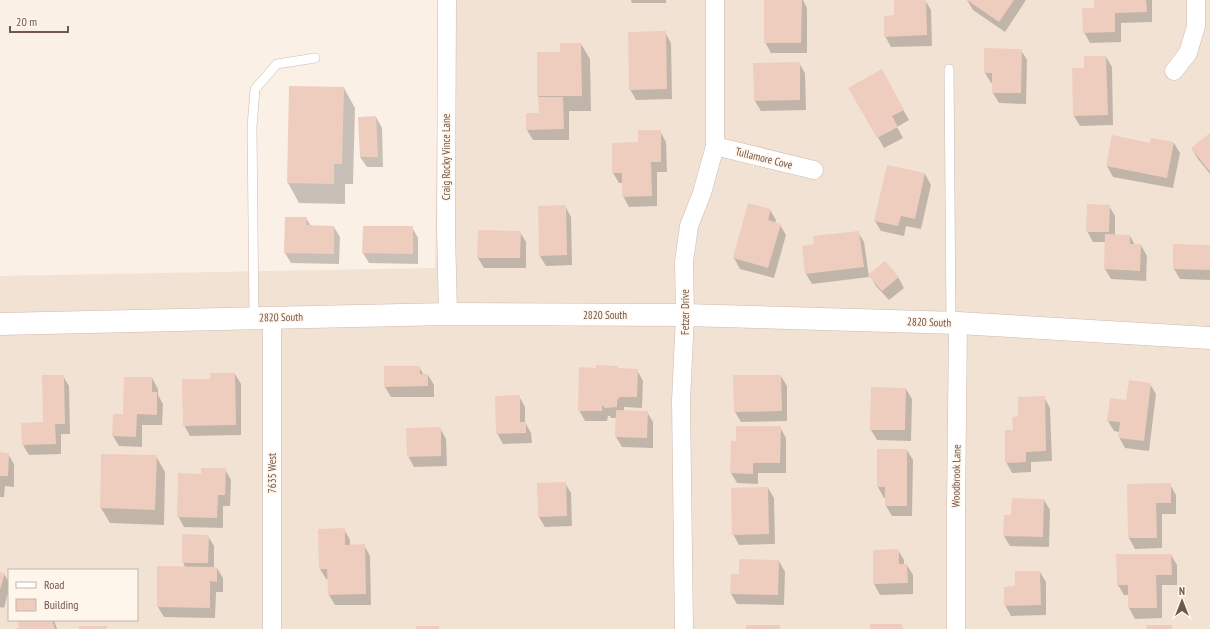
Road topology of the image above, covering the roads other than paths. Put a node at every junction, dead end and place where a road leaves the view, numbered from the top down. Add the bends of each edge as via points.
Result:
1 (447, 0) edge
2 (715, 0) edge
3 (1196, 0) edge
4 (315, 58) dead end
5 (949, 69) dead end
6 (1174, 71) dead end
7 (715, 146) junction
8 (814, 170) dead end
9 (448, 314) junction
10 (685, 315) junction
11 (263, 318) junction
12 (954, 322) junction
13 (0, 324) edge
14 (1210, 338) edge
15 (272, 629) edge
16 (684, 629) edge
17 (956, 629) edge

1 - 9 street, Craig Rocky Vince Lane
2 - 7 street, Fetzer Drive
3 - 6 street via 1196,26 1188,53
4 - 11 lane via 277,64 255,89 252,127
5 - 12 lane
7 - 8 street, Tullamore Cove
7 - 10 street, Fetzer Drive via 702,193 689,226 684,262
9 - 10 street, 2820 South
9 - 11 street, 2820 South
10 - 12 street, 2820 South
10 - 16 street, Fetzer Drive via 682,401
11 - 13 street, 2820 South
11 - 15 street, 7635 West
12 - 14 street, 2820 South
12 - 17 street, Woodbrook Lane

